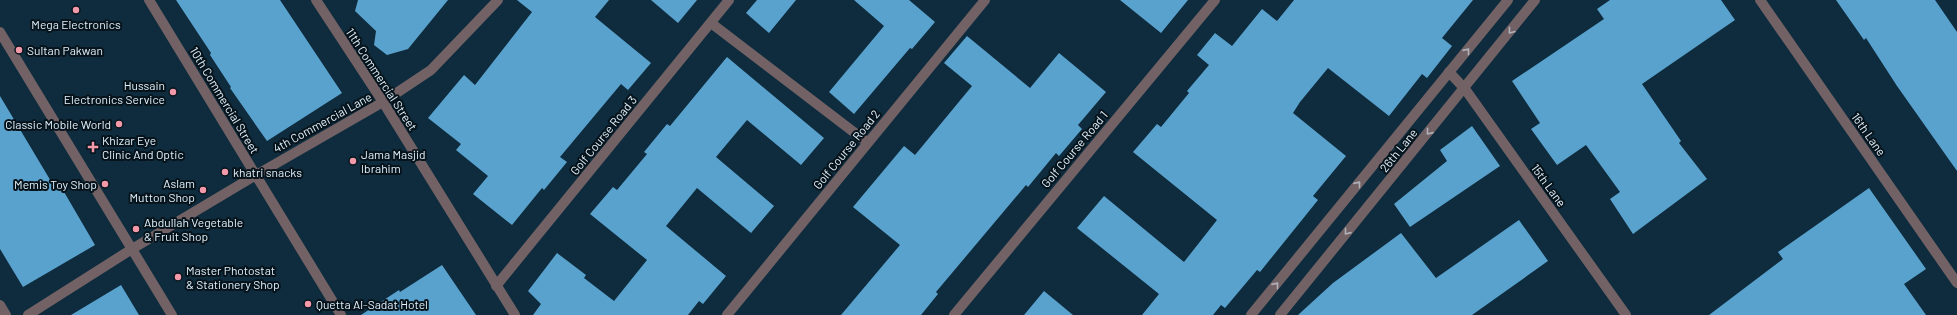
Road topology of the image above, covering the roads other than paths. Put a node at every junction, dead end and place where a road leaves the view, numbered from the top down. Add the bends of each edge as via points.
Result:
1 (149, 0) edge
2 (316, 0) edge
3 (498, 0) edge
4 (729, 0) edge
5 (986, 0) edge
6 (1215, 0) edge
7 (1508, 0) edge
8 (1535, 0) edge
9 (1760, 0) edge
10 (711, 22) junction
11 (0, 32) edge
12 (1449, 72) junction
13 (1464, 89) junction
14 (383, 102) junction
15 (868, 143) junction
16 (256, 175) junction
17 (132, 249) junction
18 (1957, 283) edge
19 (496, 286) junction
20 (0, 305) edge
21 (6, 315) edge
22 (28, 315) edge
23 (172, 315) edge
24 (341, 315) edge
25 (515, 315) edge
26 (727, 315) edge
27 (954, 315) edge
28 (1251, 315) edge
29 (1280, 315) edge
30 (1626, 315) edge

1 - 16 street, 10th Commercial Street
2 - 14 street, 11th Commercial Street
3 - 14 street, 4th Commercial Lane via 431,70
4 - 10 street, Golf Course Road 3
5 - 15 street, Golf Course Road 2
6 - 27 street, Golf Course Road 1
12 -> 7 street
8 -> 13 street, 26th Lane
9 - 18 street, 16th Lane
10 - 15 street
10 - 19 street, Golf Course Road 3
11 - 17 street
12 - 13 street, 15th Lane
28 -> 12 street
13 -> 29 street, 26th Lane
13 - 30 street, 15th Lane
14 - 16 street, 4th Commercial Lane
14 - 19 street, 11th Commercial Street
15 - 26 street, Golf Course Road 2
16 - 17 street, 4th Commercial Lane
16 - 24 street, 10th Commercial Street
17 - 22 street, 4th Commercial Lane
17 - 23 street
19 - 25 street, 11th Commercial Street
20 - 21 street

